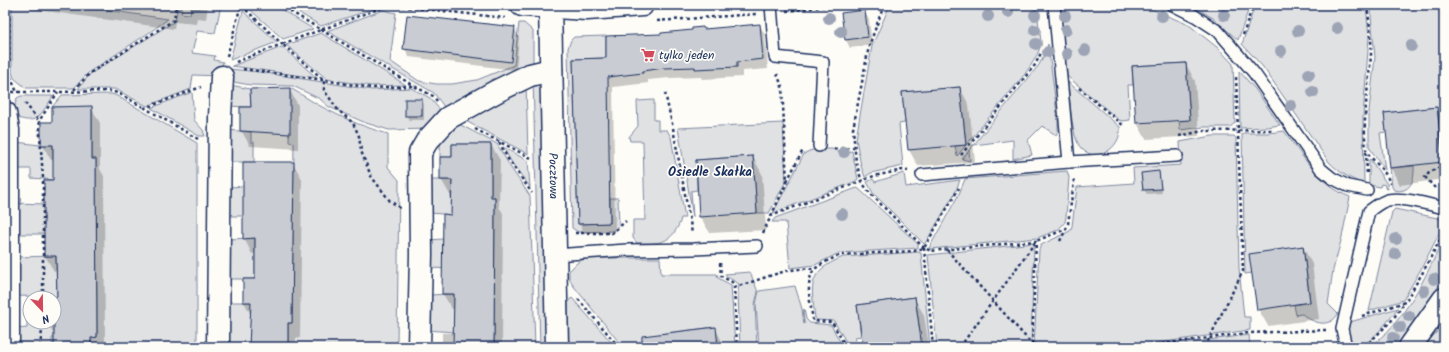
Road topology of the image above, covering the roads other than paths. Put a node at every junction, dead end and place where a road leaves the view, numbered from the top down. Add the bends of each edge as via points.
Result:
1 (1054, 5) edge
2 (1173, 5) edge
3 (550, 6) edge
4 (772, 9) edge
5 (514, 11) edge
6 (647, 13) edge
7 (230, 68) road end
8 (550, 70) junction
9 (5, 113) edge
10 (819, 146) dead end
11 (1177, 156) dead end
12 (1069, 162) junction
13 (922, 175) road end
14 (6, 188) edge
15 (1367, 190) dead end
16 (1444, 208) edge
17 (757, 246) road end
18 (560, 260) junction
19 (1444, 299) edge
20 (8, 347) edge
21 (218, 347) edge
22 (419, 347) edge
23 (557, 347) edge
24 (1346, 347) edge
25 (1410, 347) edge

1 - 12 lane
2 - 15 lane via 1218,31 1254,74 1321,169 1348,186
3 - 5 street
3 - 6 street
3 - 8 street, Pocztowa
4 - 10 lane via 775,57 823,62
7 - 21 street via 220,117
8 - 18 street, Pocztowa
8 - 22 street via 530,74 448,118 427,141 420,153
9 - 14 street via 8,130
11 - 12 lane
12 - 13 lane
14 - 20 street
16 - 24 lane via 1414,201 1389,200 1369,211 1342,329
17 - 18 lane via 627,250
18 - 23 street, Pocztowa
19 - 25 street

